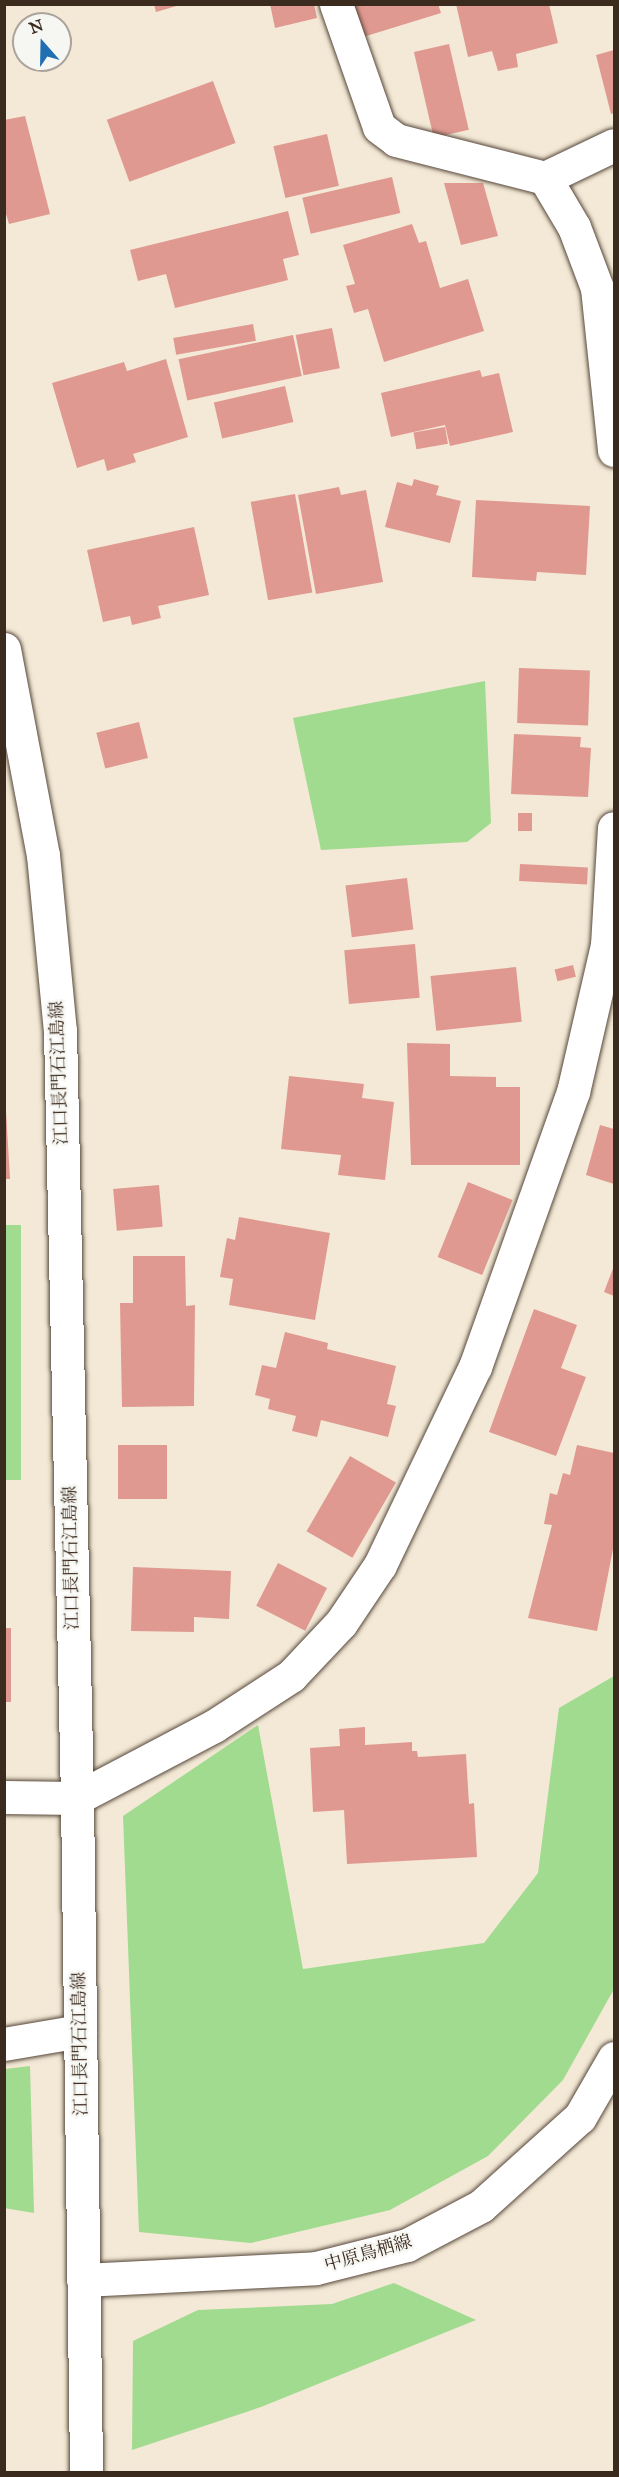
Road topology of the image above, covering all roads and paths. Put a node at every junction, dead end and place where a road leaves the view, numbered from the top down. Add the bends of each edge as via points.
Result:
1 (336, 4) edge
2 (615, 145) edge
3 (545, 178) junction
4 (615, 450) edge
5 (4, 649) edge
6 (14, 759) edge
7 (615, 828) edge
8 (4, 1797) edge
9 (77, 1798) junction
10 (80, 2031) junction
11 (4, 2044) edge
12 (615, 2058) edge
13 (83, 2280) junction
14 (86, 2472) edge

1 - 3 main road via 379,127 396,140 493,168
2 - 3 main road
3 - 4 main road via 574,227 597,288
5 - 6 main road, 江口長門石江島線
6 - 9 main road, 江口長門石江島線 via 43,855 60,1031
7 - 9 main road via 607,945 573,1092 475,1367 380,1564 341,1623 291,1676 214,1726
8 - 9 main road
9 - 10 main road, 江口長門石江島線
10 - 11 main road
10 - 13 main road, 江口長門石江島線
12 - 13 main road, 中原鳥栖線 via 580,2117 481,2206 407,2245 316,2268
13 - 14 main road, 江口長門石江島線

